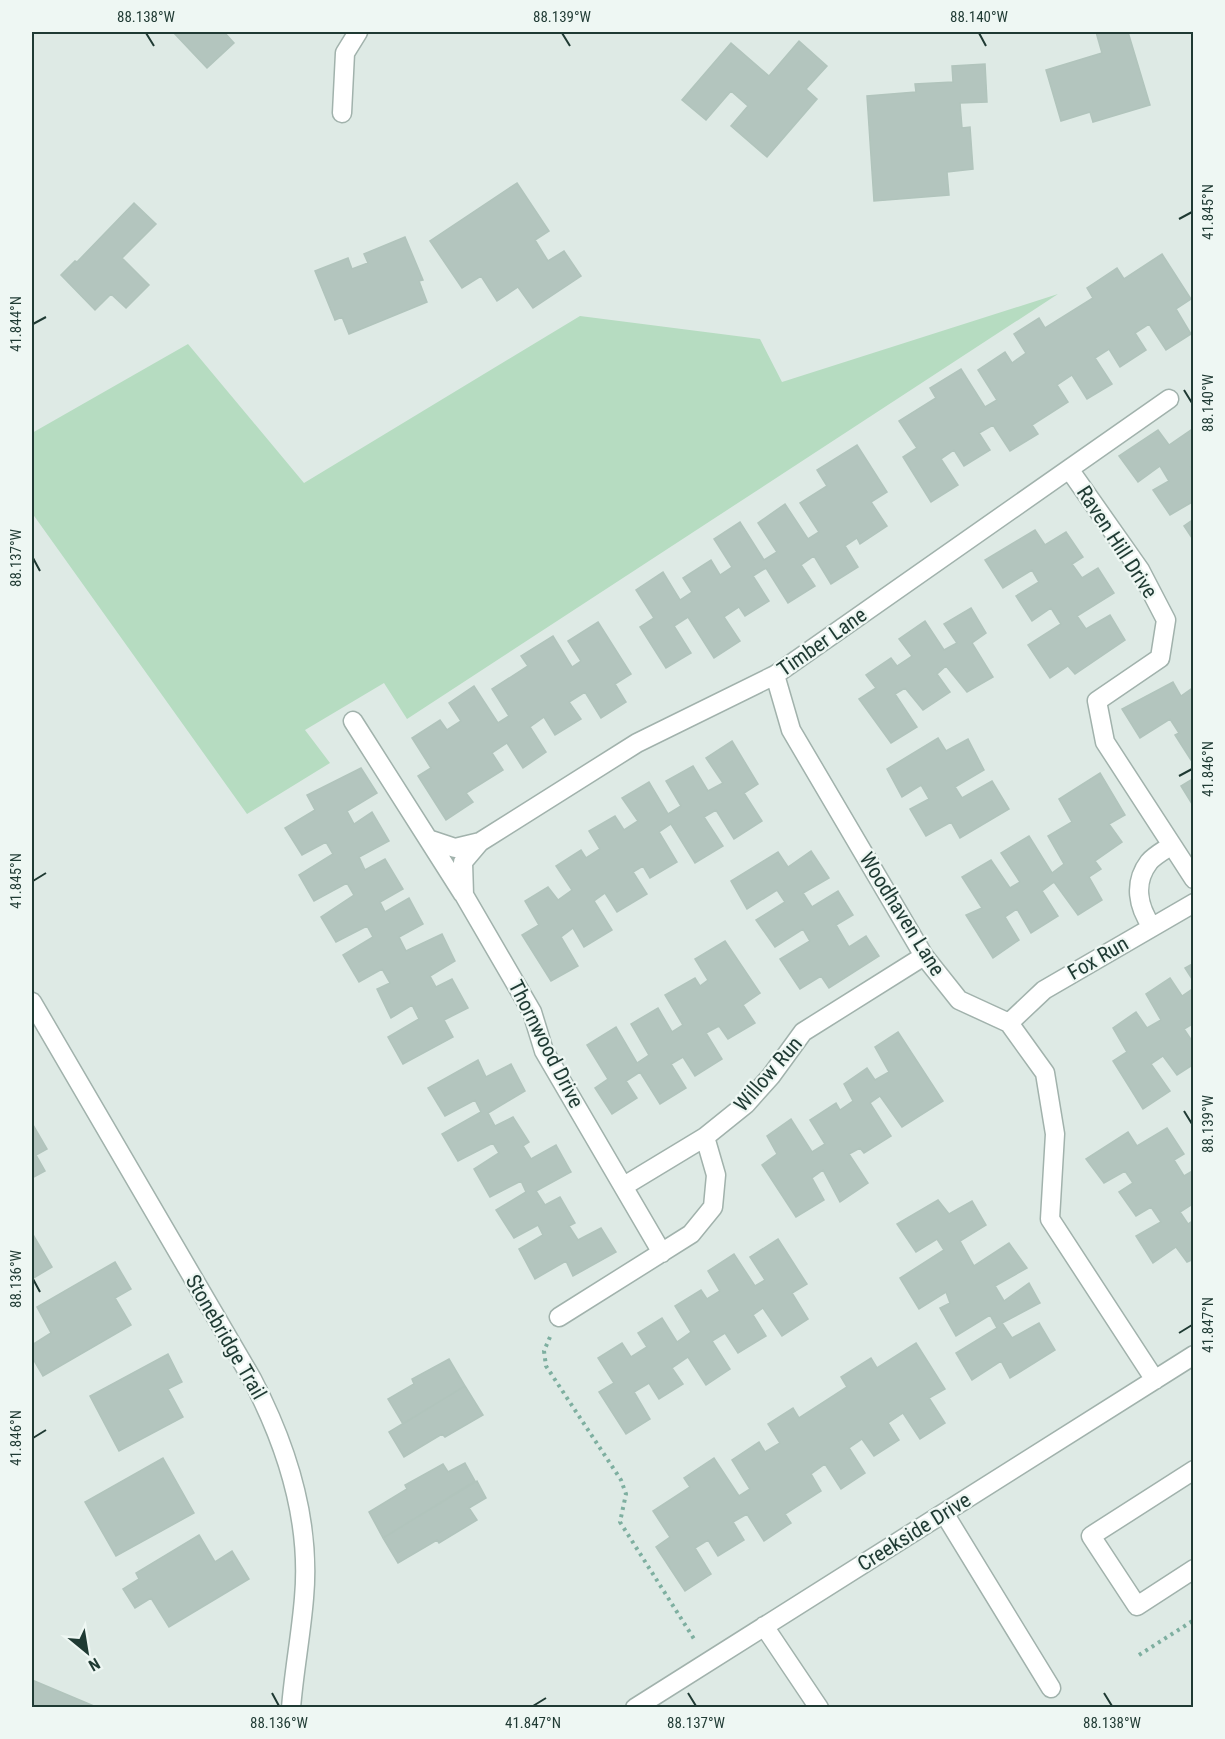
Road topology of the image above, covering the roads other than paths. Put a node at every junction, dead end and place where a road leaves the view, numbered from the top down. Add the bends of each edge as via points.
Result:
1 (358, 32) edge
2 (342, 112) dead end
3 (1169, 399) dead end
4 (1069, 469) junction
5 (775, 675) junction
6 (353, 721) dead end
7 (428, 839) junction
8 (480, 842) junction
9 (1172, 845) junction
10 (463, 862) joint
11 (1194, 879) edge
12 (464, 895) junction
13 (1194, 903) edge
14 (1152, 927) junction
15 (924, 956) junction
16 (32, 1002) edge
17 (1009, 1023) junction
18 (705, 1137) junction
19 (624, 1186) junction
20 (662, 1253) junction
21 (559, 1317) road end
22 (1194, 1355) edge
23 (1155, 1380) junction
24 (1194, 1470) edge
25 (944, 1513) junction
26 (1194, 1569) edge
27 (764, 1626) junction
28 (1051, 1688) dead end
29 (291, 1707) edge
30 (635, 1707) edge
31 (819, 1707) edge

1 - 2 street via 345,53
3 - 4 street, Timber Lane
4 - 5 street, Timber Lane
4 - 9 street, Raven Hill Drive via 1140,570 1166,620 1160,658 1097,701 1106,742
5 - 8 street, Timber Lane via 637,743
5 - 15 street, Woodhaven Lane via 791,730
6 - 7 street
7 - 8 street via 455,848
7 - 12 street
8 - 10 street, Timber Lane
9 - 11 street, Raven Hill Drive
9 - 14 street via 1150,861 1139,880 1143,915
10 - 12 street, Thornwood Drive
12 - 19 street, Thornwood Drive via 532,1012 544,1051
13 - 14 street, Fox Run
14 - 17 street, Fox Run via 1044,990
15 - 17 street, Woodhaven Lane via 959,1000
15 - 18 street, Willow Run via 804,1032 746,1104
16 - 29 street, Stonebridge Trail via 252,1379 280,1440 299,1507 305,1564
17 - 23 street, Woodhaven Lane via 1045,1073 1055,1134 1050,1219
18 - 19 street, Willow Run
18 - 20 street via 716,1175 713,1208 691,1234
19 - 20 street, Thornwood Drive
20 - 21 street
22 - 23 street, Creekside Drive
23 - 25 street, Creekside Drive
24 - 26 street via 1091,1536 1137,1606
25 - 27 street, Creekside Drive
25 - 28 street
27 - 30 street, Creekside Drive
27 - 31 street

